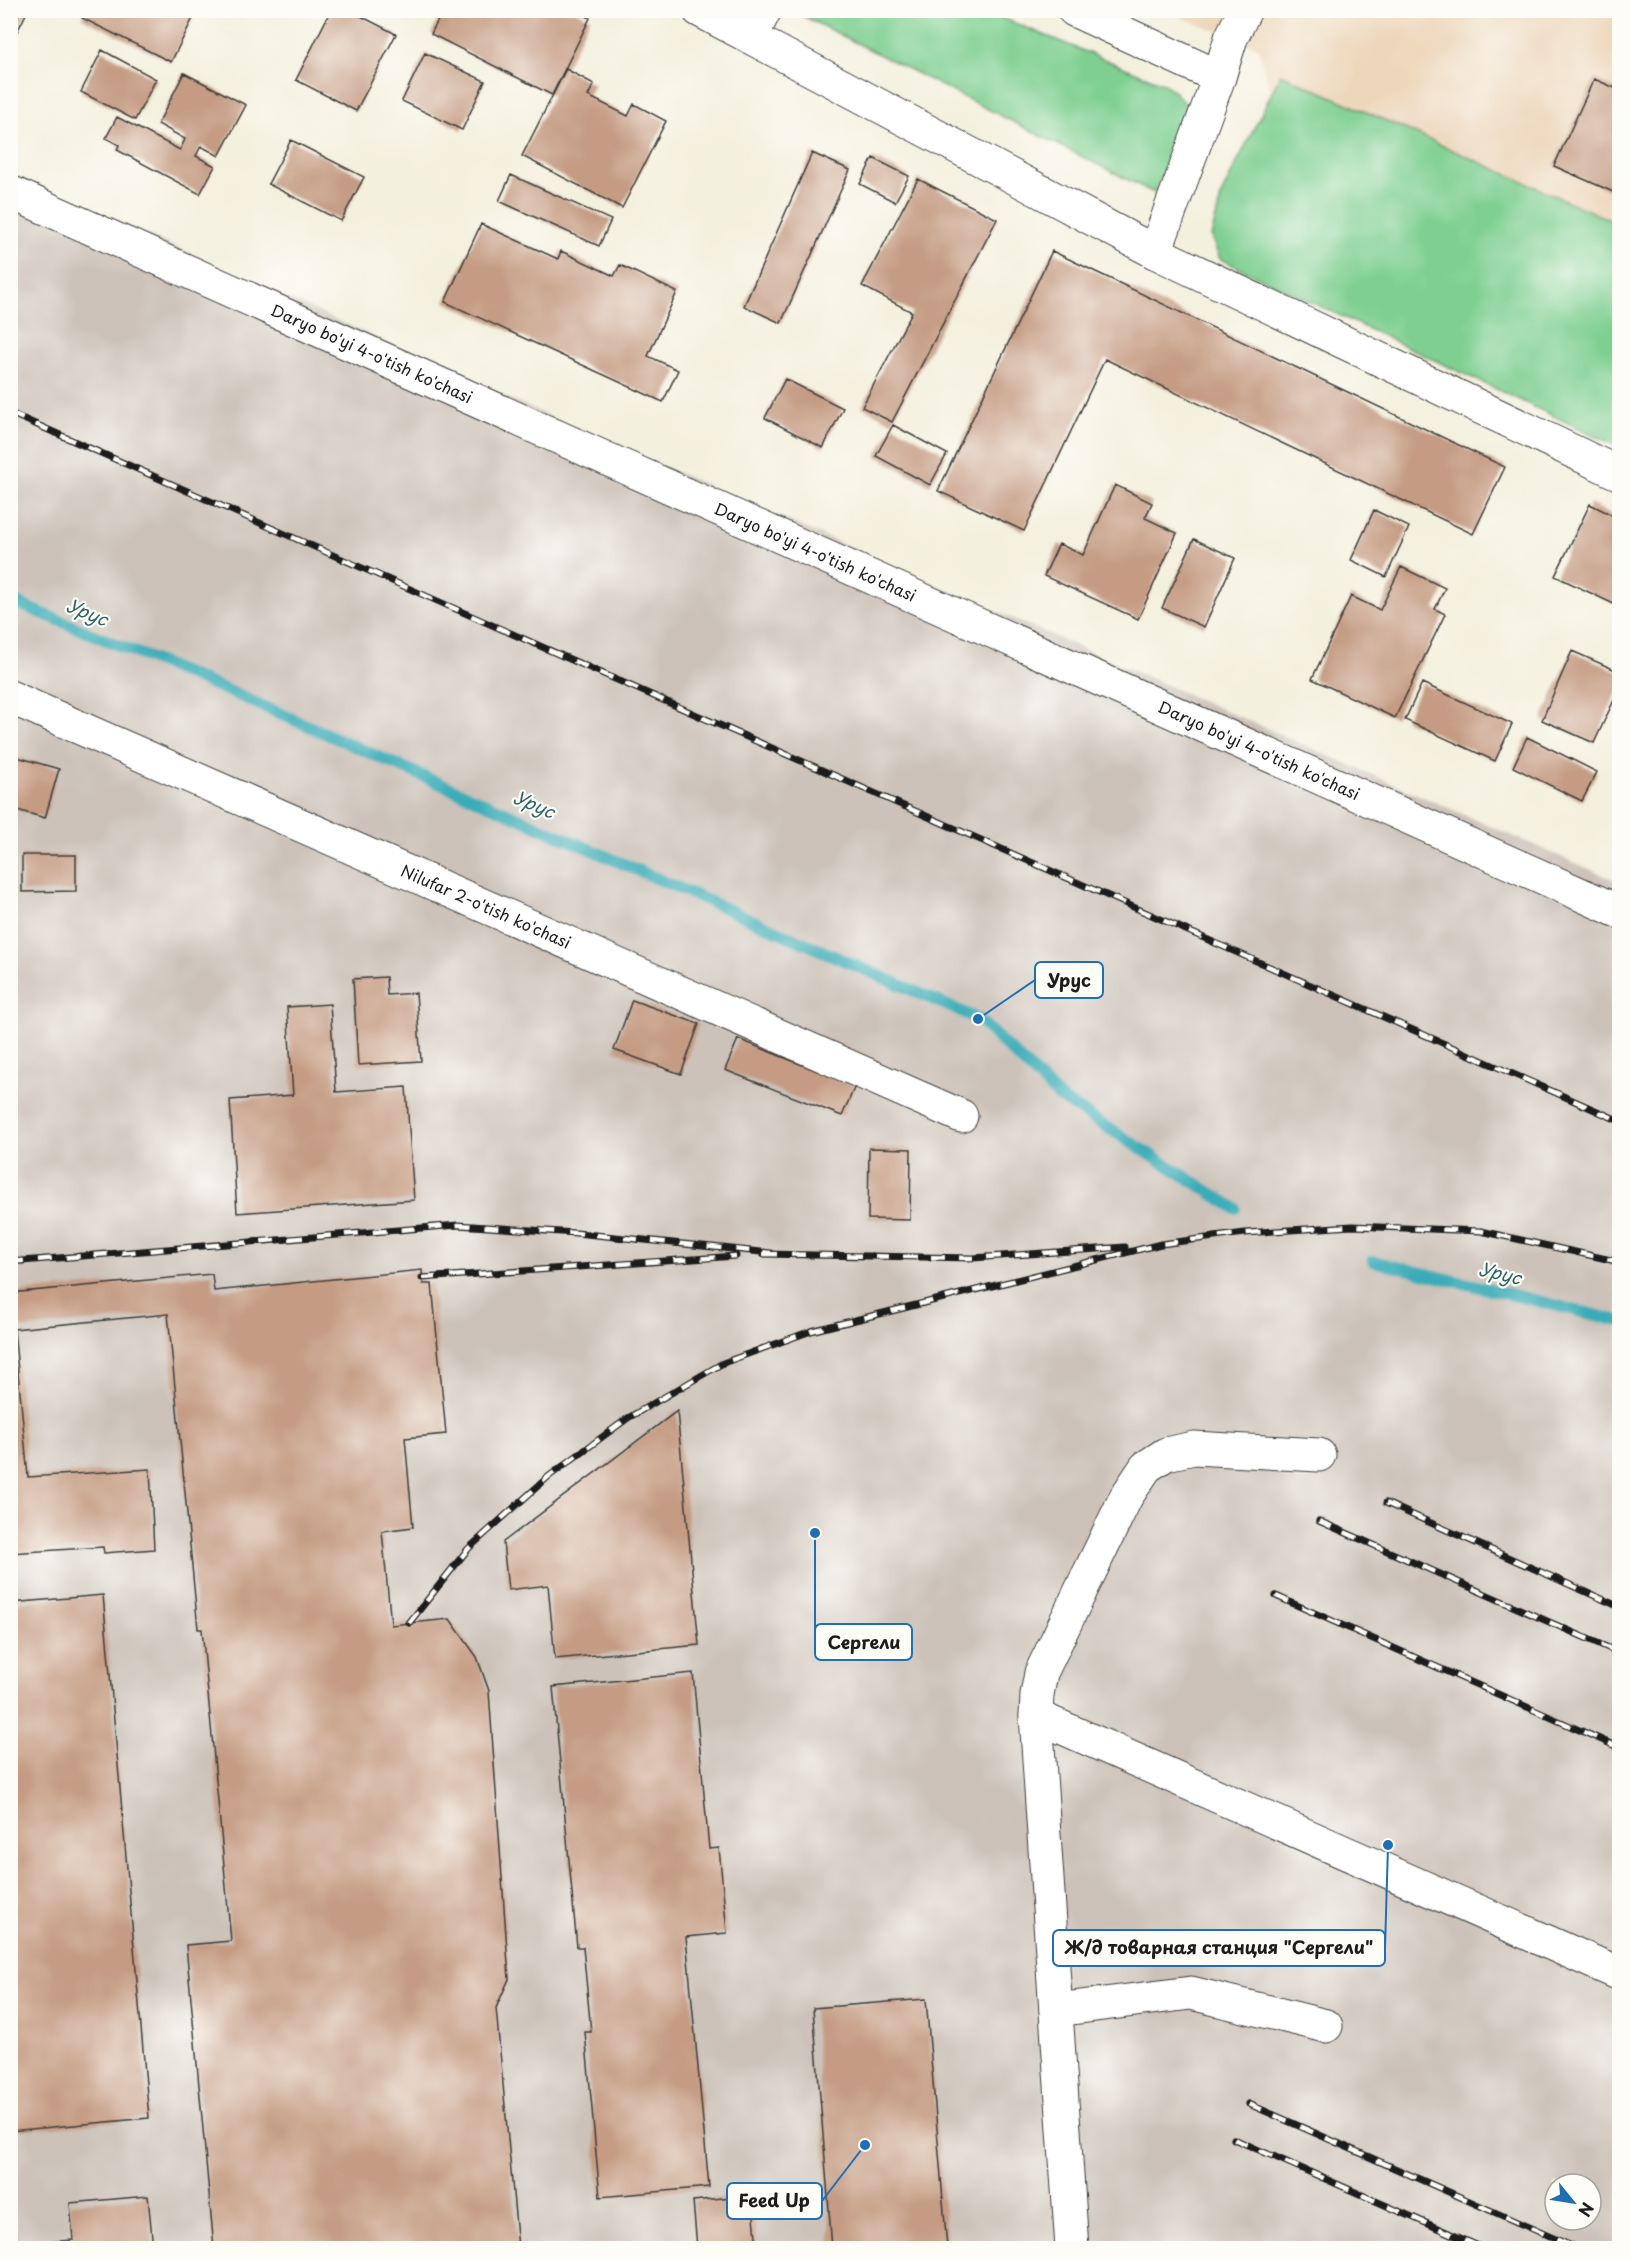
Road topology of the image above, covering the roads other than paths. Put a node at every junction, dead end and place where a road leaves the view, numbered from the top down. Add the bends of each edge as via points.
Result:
1 (699, 10) edge
2 (1074, 10) edge
3 (1245, 10) edge
4 (758, 24) edge
5 (1219, 77) junction
6 (10, 192) edge
7 (1155, 252) junction
8 (1620, 474) edge
9 (10, 697) edge
10 (1620, 912) edge
11 (961, 1116) dead end
12 (1319, 1455) dead end
13 (1036, 1716) junction
14 (1620, 1974) edge
15 (1056, 2010) junction
16 (1326, 2026) dead end
17 (1071, 2248) edge

1 - 4 street
2 - 5 street
3 - 5 street
4 - 7 street
5 - 7 street
6 - 10 street, Daryo bo'yi 4-o'tish ko'chasi
7 - 8 street
9 - 11 street, Nilufar 2-o'tish ko'chasi
12 - 13 street via 1194,1448 1166,1454 1146,1467 1126,1497 1041,1673
13 - 14 street
13 - 15 street
15 - 16 street via 1191,1993
15 - 17 street

